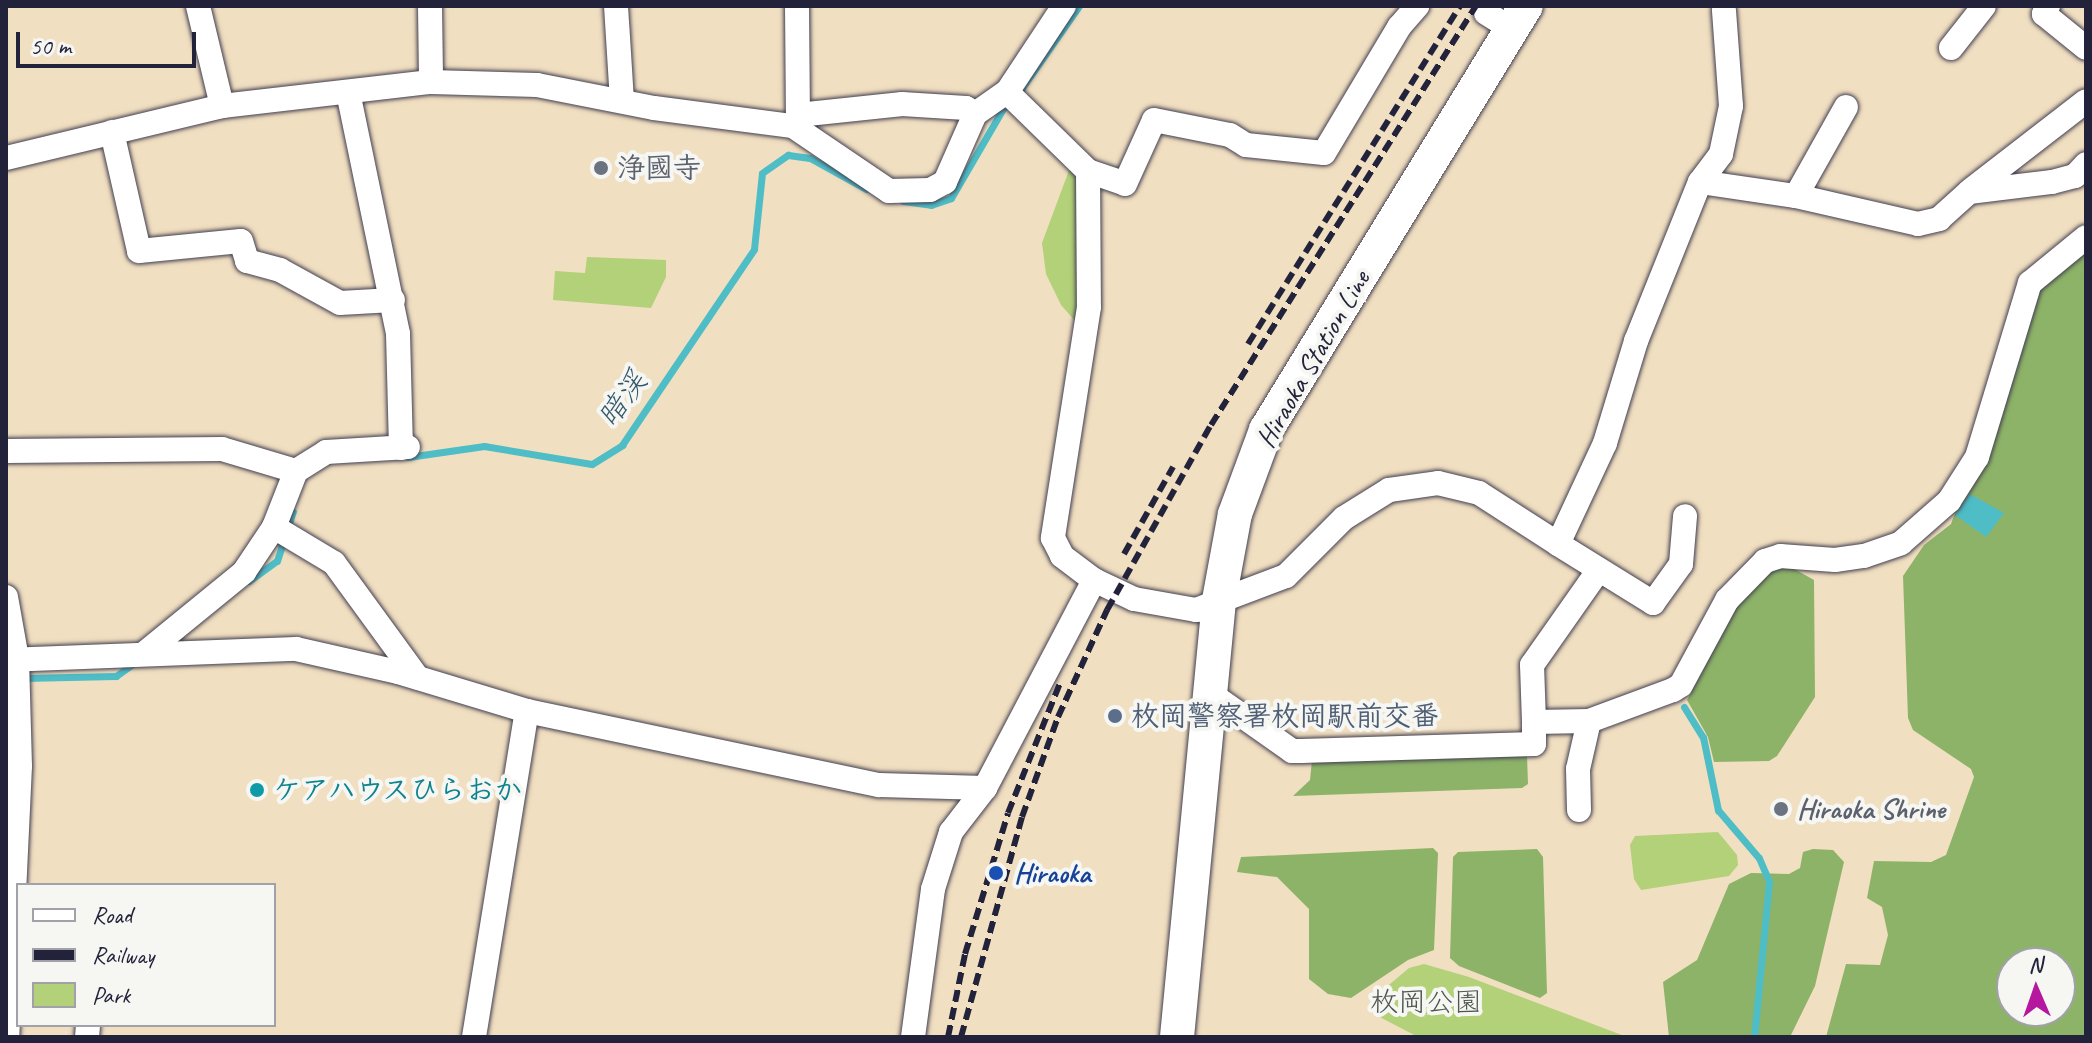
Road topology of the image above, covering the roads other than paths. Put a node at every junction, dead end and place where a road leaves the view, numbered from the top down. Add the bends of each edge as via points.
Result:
1 (198, 6) edge
2 (430, 6) edge
3 (616, 6) edge
4 (797, 6) edge
5 (1064, 6) edge
6 (1417, 6) edge
7 (1984, 6) edge
8 (2048, 6) edge
9 (1724, 10) dead end
10 (1508, 16) edge
11 (1951, 48) dead end
12 (2086, 48) edge
13 (431, 82) junction
14 (348, 92) junction
15 (1013, 98) junction
16 (622, 101) junction
17 (2086, 101) edge
18 (222, 106) junction
19 (1846, 107) dead end
20 (975, 114) junction
21 (795, 120) junction
22 (112, 132) junction
23 (6, 158) edge
24 (2086, 164) edge
25 (1088, 171) junction
26 (1700, 182) junction
27 (1969, 192) junction
28 (1796, 196) junction
29 (2086, 237) edge
30 (393, 300) junction
31 (6, 451) edge
32 (296, 471) junction
33 (1685, 516) dead end
34 (274, 527) junction
35 (1558, 544) junction
36 (1598, 571) junction
37 (1094, 580) junction
38 (6, 597) edge
39 (1219, 600) junction
40 (146, 652) junction
41 (13, 661) edge
42 (418, 678) junction
43 (1211, 694) junction
44 (527, 711) junction
45 (1589, 721) junction
46 (1534, 722) junction
47 (985, 788) junction
48 (1579, 810) dead end
49 (11, 899) edge
50 (13, 997) edge
51 (7, 1037) edge
52 (474, 1037) edge
53 (913, 1037) edge
54 (1177, 1037) edge

1 - 18 street
2 - 13 street
3 - 16 street
4 - 21 street
5 - 15 street
6 - 25 street via 1324,153 1246,145 1230,135 1154,120 1125,184
7 - 11 street
8 - 12 street via 2044,14
9 - 26 street via 1731,106 1721,154
10 - 39 main road, Hiraoka Station Line via 1266,430 1235,514
13 - 14 street
13 - 16 street via 537,85
14 - 18 street
14 - 30 street
15 - 20 street
15 - 25 street
16 - 21 street
17 - 27 street
18 - 22 street
19 - 28 street
20 - 21 street via 966,108 902,104
20 - 21 street via 945,182 930,190 889,191
22 - 23 street
22 - 30 street via 139,251 241,241 247,261 280,270 340,303
24 - 27 street via 2075,176
25 - 37 street via 1089,307 1053,538 1062,556
26 - 28 street
26 - 35 street via 1636,341 1605,443
27 - 28 street via 1939,219 1918,224
29 - 45 street via 2030,283 1977,457 1949,501 1901,543 1864,556 1780,556 1765,561 1727,600 1681,685
30 - 32 street via 404,448 326,452
31 - 32 street via 222,449
32 - 34 street
33 - 36 street via 1681,564 1653,603
34 - 40 street via 244,572
34 - 42 street via 334,563
35 - 36 street
35 - 39 street via 1479,493 1438,483 1389,490 1344,518 1286,576
36 - 46 street via 1532,665
37 - 39 street via 1134,599 1196,610
37 - 47 street
38 - 41 street
39 - 43 main road, Hiraoka Station Line
40 - 41 street
40 - 42 street via 296,649
41 - 49 street via 18,696
42 - 44 street
43 - 46 street via 1292,751 1534,744
43 - 54 main road, Hiraoka Station Line
44 - 47 street via 879,785
44 - 52 street
45 - 46 street
45 - 48 street via 1578,769
47 - 53 street via 951,832 933,889
49 - 50 street
50 - 51 street

